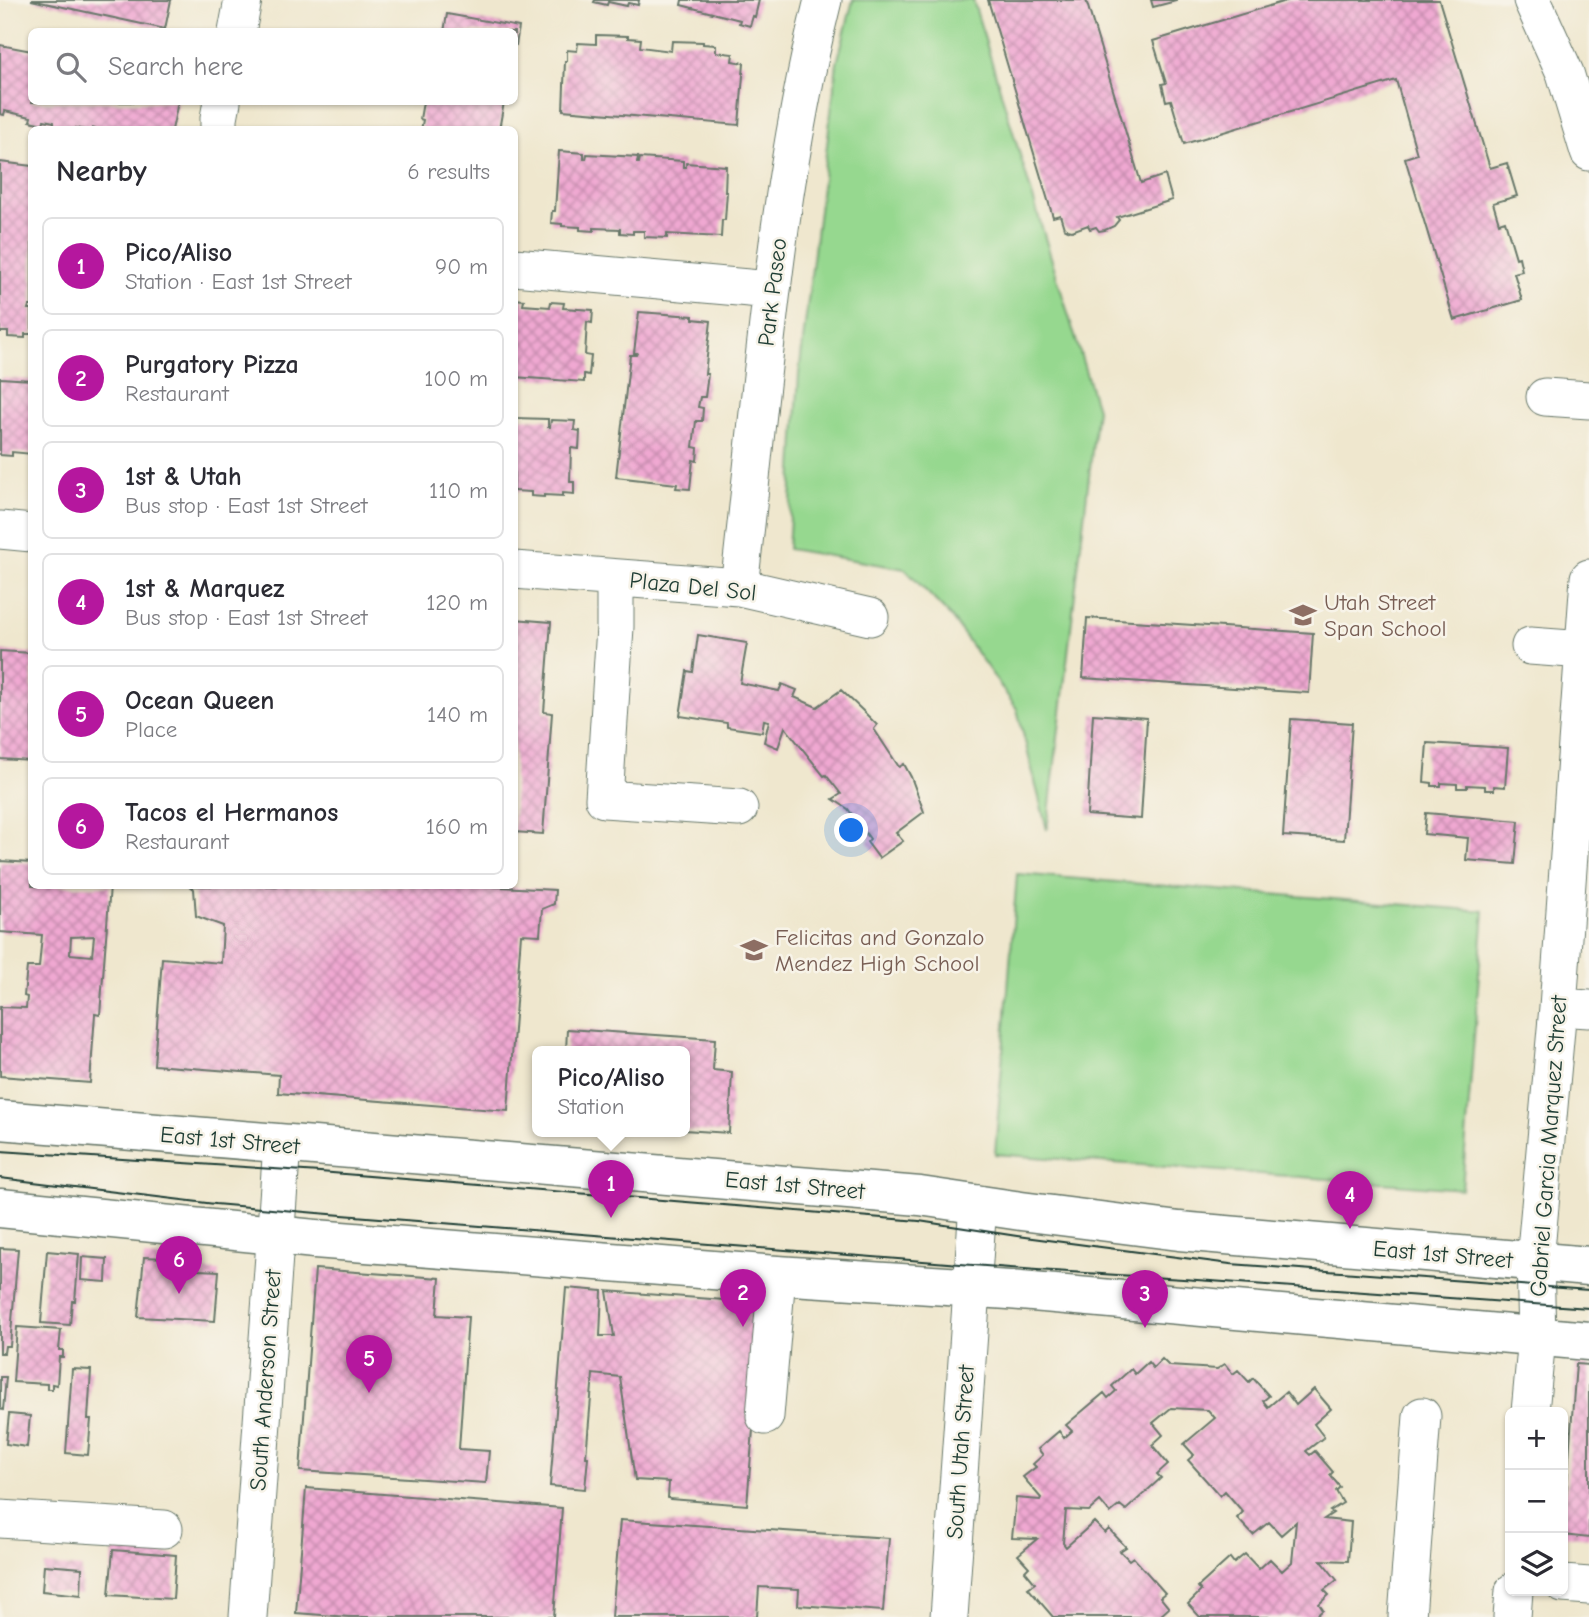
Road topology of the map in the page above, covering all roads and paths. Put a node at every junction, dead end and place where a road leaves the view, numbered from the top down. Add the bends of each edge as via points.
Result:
1 (243, 0) edge
2 (823, 0) edge
3 (1532, 0) edge
4 (238, 28) edge
5 (1577, 69) edge
6 (221, 105) edge
7 (219, 126) edge
8 (1589, 152) edge
9 (518, 267) edge
10 (772, 290) junction
11 (1545, 397) dead end
12 (1589, 400) edge
13 (0, 530) edge
14 (28, 533) edge
15 (518, 570) edge
16 (615, 578) junction
17 (1589, 578) edge
18 (739, 587) junction
19 (870, 617) dead end
20 (1530, 646) dead end
21 (1584, 650) junction
22 (1584, 711) edge
23 (739, 808) dead end
24 (1573, 1008) edge
25 (0, 1121) edge
26 (282, 1144) junction
27 (978, 1204) junction
28 (0, 1208) edge
29 (275, 1236) junction
30 (1535, 1261) junction
31 (1589, 1266) edge
32 (777, 1275) junction
33 (972, 1288) junction
34 (1537, 1337) junction
35 (1589, 1341) edge
36 (1530, 1407) edge
37 (765, 1416) dead end
38 (1422, 1416) dead end
39 (0, 1519) edge
40 (164, 1529) dead end
41 (1568, 1584) edge
42 (1589, 1586) edge
43 (1514, 1596) edge
44 (248, 1617) edge
45 (949, 1617) edge
46 (1407, 1617) edge
47 (1512, 1617) edge

1 - 4 street
2 - 10 street, Park Paseo via 788,169
3 - 5 street
5 - 8 street
6 - 7 street
9 - 10 street
10 - 18 street, Park Paseo
11 - 12 street
13 - 14 street
15 - 16 street, Plaza Del Sol
16 - 18 street, Plaza Del Sol
16 - 23 street via 604,799
17 - 21 street, Gabriel Garcia Marquez Street
18 - 19 street, Plaza Del Sol
20 - 21 street
21 - 22 street, Gabriel Garcia Marquez Street
22 - 24 street, Gabriel Garcia Marquez Street
24 - 30 street, Gabriel Garcia Marquez Street
25 - 26 main road, East 1st Street
26 - 27 main road, East 1st Street
26 - 29 street, South Anderson Street
27 - 30 main road, East 1st Street via 1179,1231
27 - 33 street, South Utah Street
28 - 29 main road
29 - 32 main road
29 - 44 street, South Anderson Street
30 - 31 main road, East 1st Street
30 - 34 street, Gabriel Garcia Marquez Street
32 - 33 main road
32 - 37 street
33 - 34 main road
33 - 45 street, South Utah Street
34 - 35 main road
34 - 36 street, Gabriel Garcia Marquez Street
38 - 46 street
39 - 40 street
41 - 42 street
43 - 47 street

